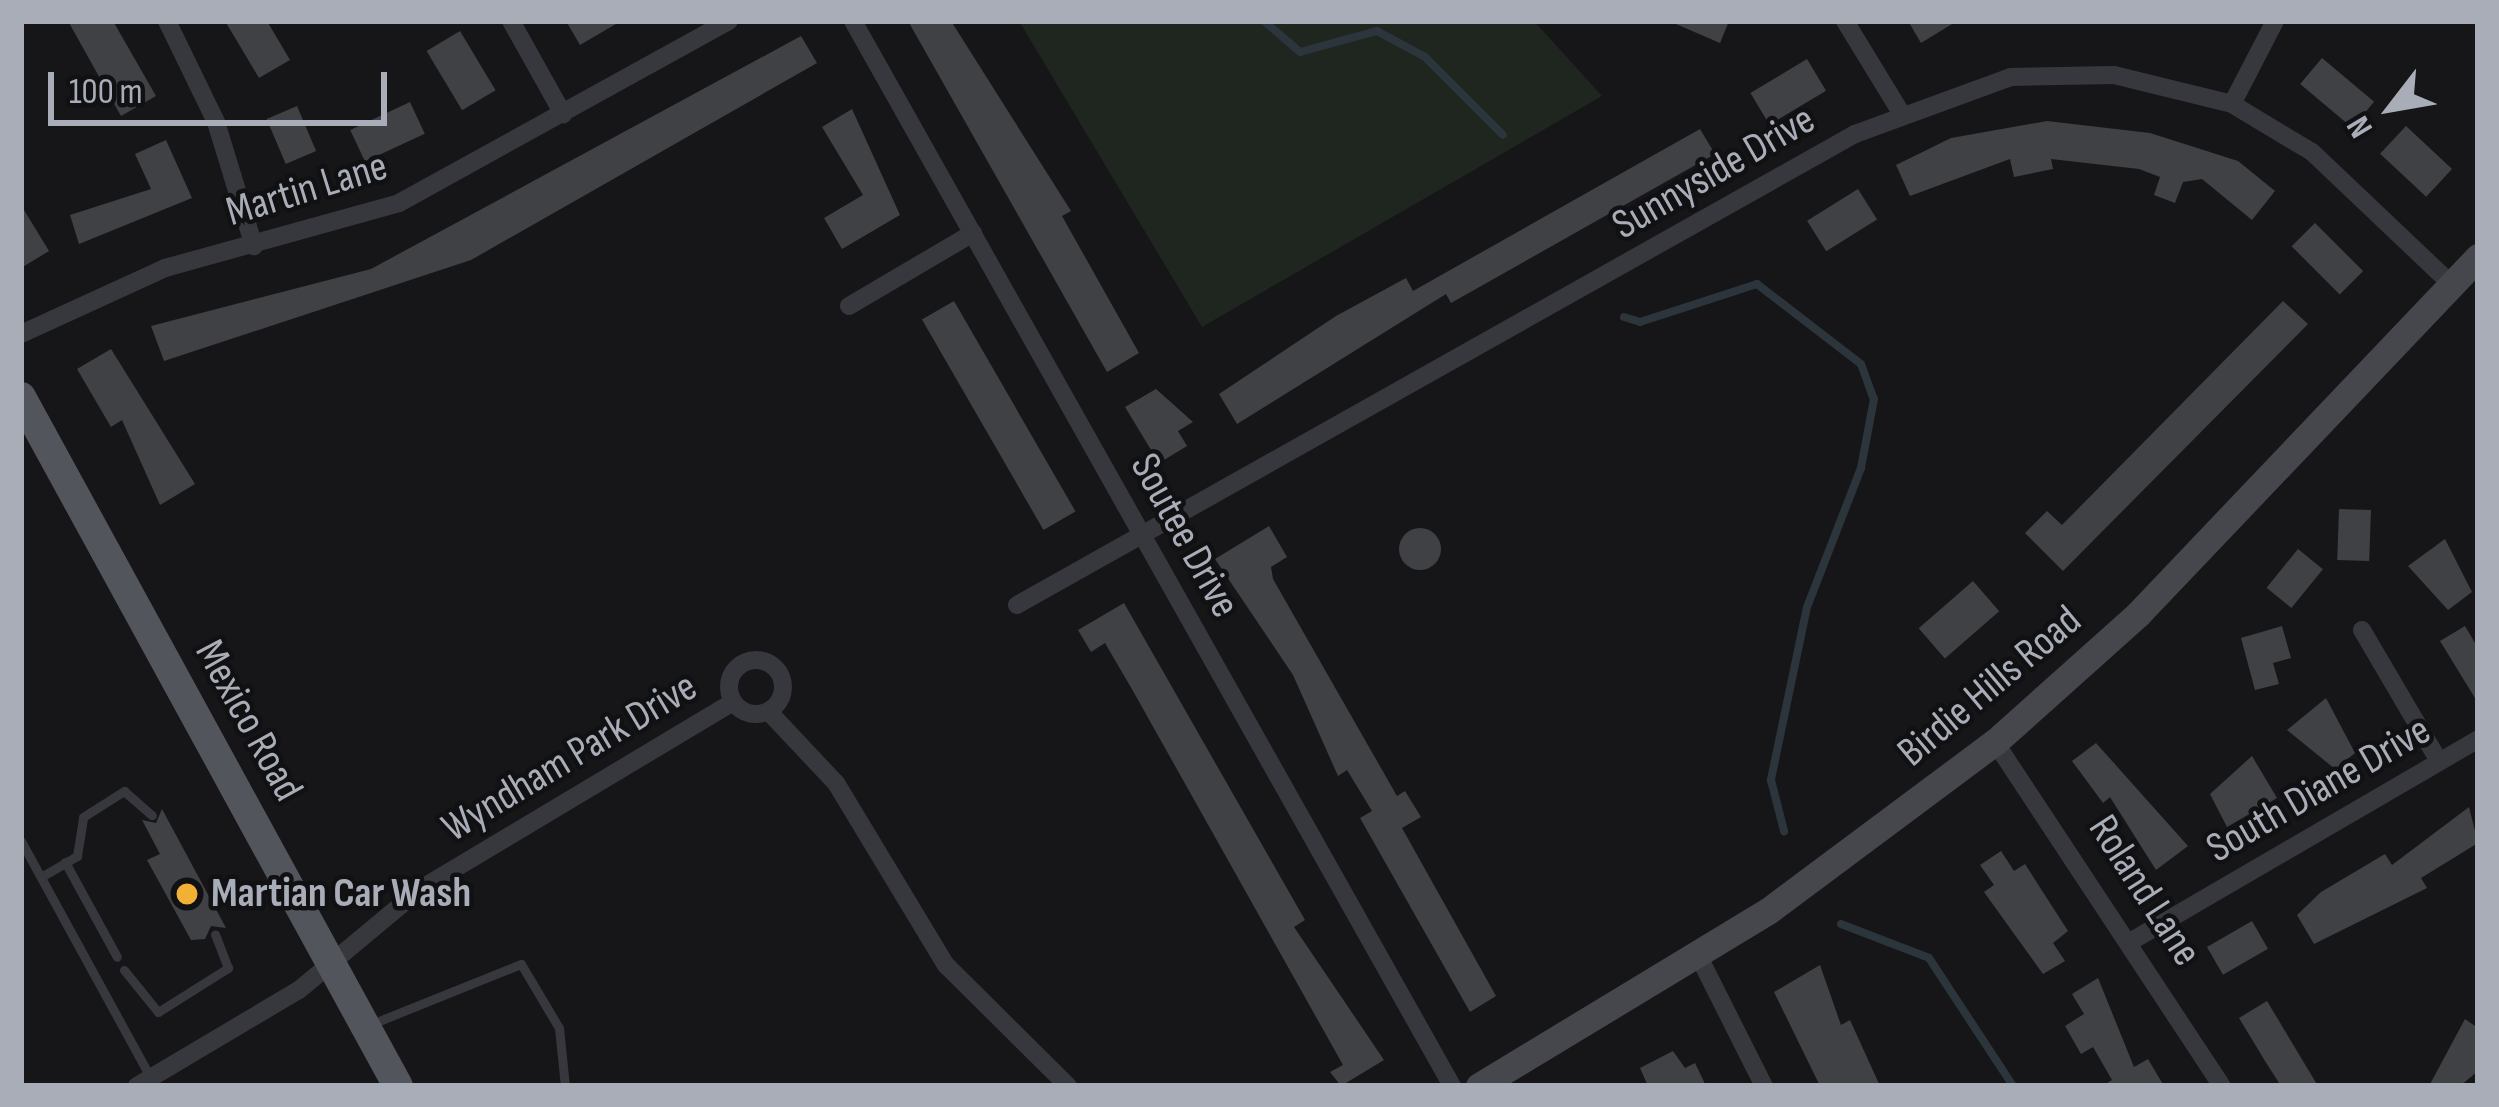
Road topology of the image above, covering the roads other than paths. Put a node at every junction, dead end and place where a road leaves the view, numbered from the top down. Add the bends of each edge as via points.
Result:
1 (167, 21) edge
2 (511, 21) edge
3 (728, 21) edge
4 (853, 21) edge
5 (1845, 21) edge
6 (2275, 21) edge
7 (2232, 104) junction
8 (1900, 111) junction
9 (563, 114) junction
10 (973, 233) junction
11 (254, 246) junction
12 (2478, 257) edge
13 (2452, 285) junction
14 (849, 306) dead end
15 (21, 334) edge
16 (21, 397) edge
17 (1142, 532) junction
18 (1017, 605) dead end
19 (2362, 630) dead end
20 (733, 702) junction
21 (769, 712) junction
22 (2478, 739) edge
23 (1995, 742) junction
24 (2439, 761) junction
25 (152, 815) dead end
26 (21, 842) edge
27 (65, 862) junction
28 (41, 877) junction
29 (215, 934) dead end
30 (2135, 939) junction
31 (1698, 955) junction
32 (117, 957) dead end
33 (330, 961) junction
34 (124, 970) dead end
35 (366, 1027) junction
36 (144, 1082) edge
37 (398, 1086) edge
38 (565, 1086) edge
39 (1068, 1086) edge
40 (1452, 1086) edge
41 (1479, 1086) edge
42 (1764, 1086) edge
43 (2222, 1086) edge

1 - 11 street via 216,122
2 - 9 street
3 - 9 street, Martin Lane
4 - 10 street, Soutee Drive
5 - 8 street
6 - 7 street
7 - 8 street, Sunnyside Drive via 2074,74 2011,77
7 - 13 street, Sunnyside Drive via 2312,152
8 - 17 street, Sunnyside Drive
9 - 11 street, Martin Lane via 399,203
10 - 14 street
10 - 17 street, Soutee Drive
11 - 15 street, Martin Lane via 131,280
12 - 13 main road, Birdie Hills Road
13 - 23 main road, Birdie Hills Road via 2138,614
16 - 33 main road, Mexico Road
17 - 18 street, Sunnyside Drive
17 - 40 street, Soutee Drive
19 - 24 street
20 - 21 street, Wyndham Park Drive
20 - 21 street, Wyndham Park Drive via 731,676 760,660 784,682
20 - 33 street, Wyndham Park Drive via 419,890
21 - 39 street, Wyndham Park Drive via 836,783 946,965
22 - 24 street, South Diane Drive
23 - 30 street, Roland Lane
23 - 31 main road, Birdie Hills Road
24 - 30 street, South Diane Drive
25 - 27 lane via 124,791 83,817 77,856
26 - 28 lane
27 - 28 lane
27 - 32 lane
28 - 36 lane
29 - 34 lane via 228,968 158,1012
30 - 43 street, Roland Lane
31 - 41 main road, Birdie Hills Road
31 - 42 street
33 - 35 main road, Mexico Road
33 - 36 street, Wyndham Park Drive
35 - 37 main road, Mexico Road
35 - 38 lane via 520,964 570,1059

